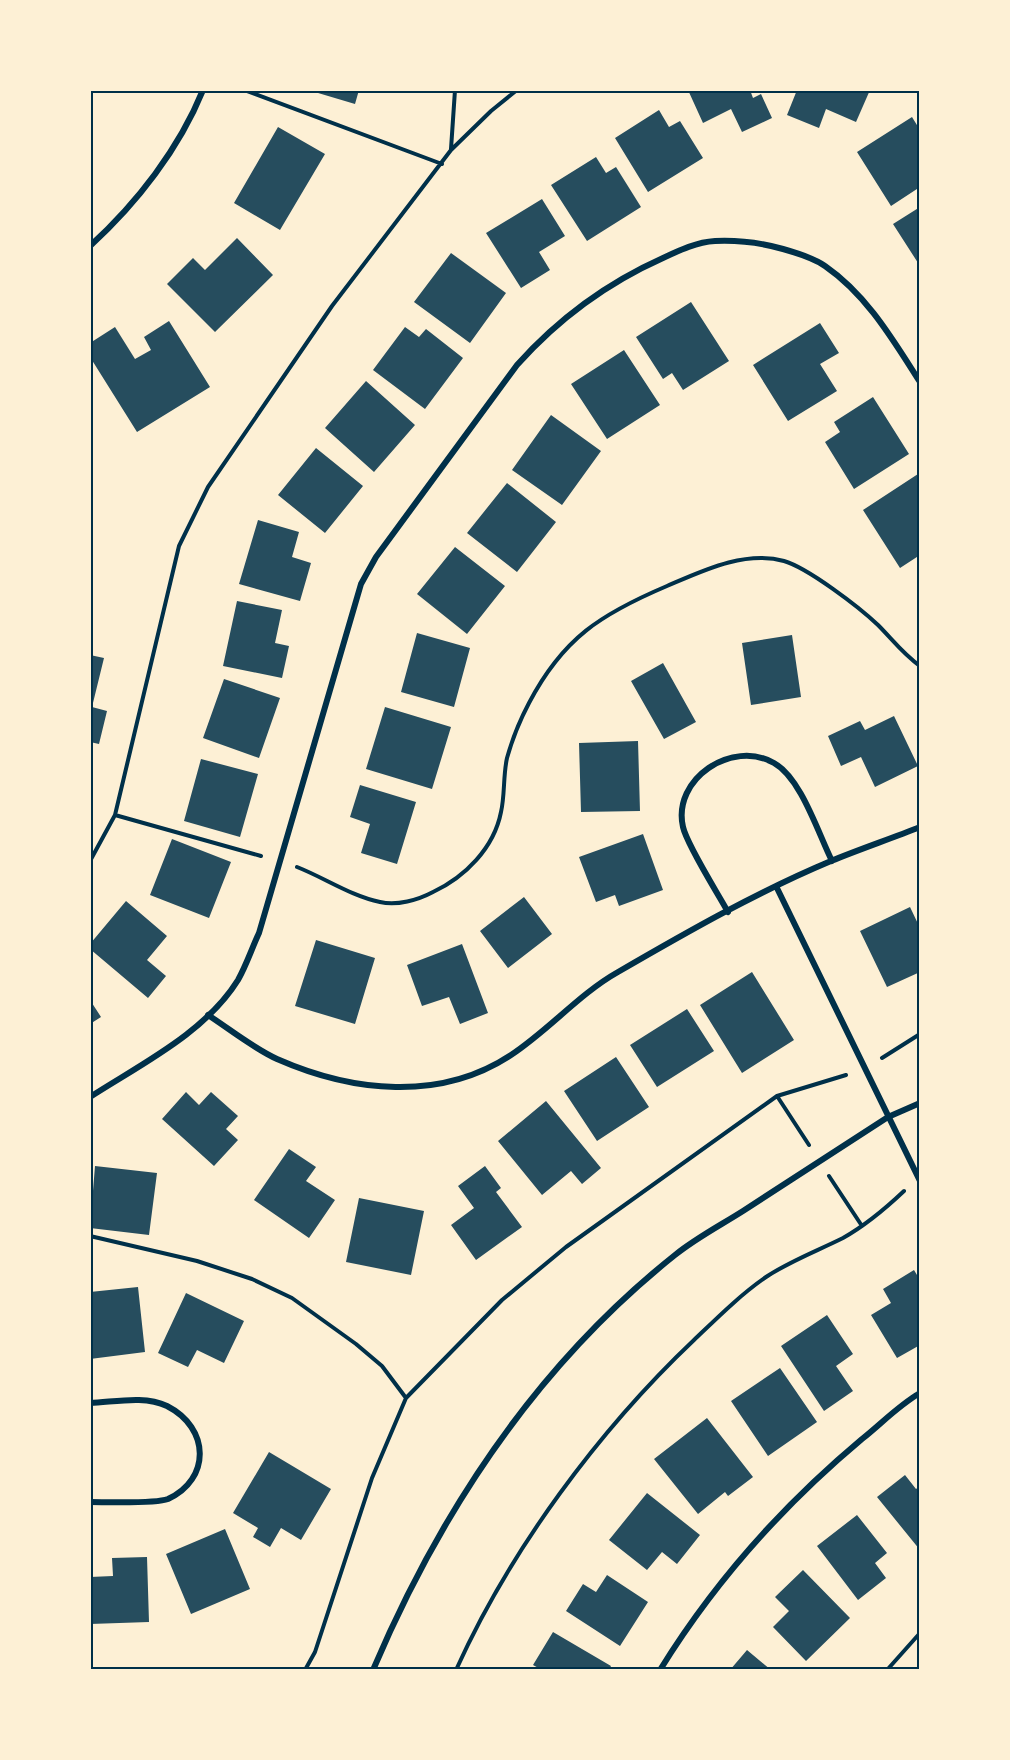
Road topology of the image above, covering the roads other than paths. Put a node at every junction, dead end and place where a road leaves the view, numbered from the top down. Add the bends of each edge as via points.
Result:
1 (203, 90) edge
2 (90, 246) edge
3 (920, 382) edge
4 (920, 827) edge
5 (831, 861) junction
6 (776, 886) junction
7 (728, 912) junction
8 (208, 1015) junction
9 (90, 1097) edge
10 (920, 1103) edge
11 (888, 1117) junction
12 (919, 1180) edge
13 (920, 1393) edge
14 (90, 1403) edge
15 (90, 1502) edge
16 (374, 1670) edge
17 (660, 1670) edge

1 - 2 street via 178,139 151,178 115,223
3 - 8 street via 870,309 844,280 823,264 764,244 714,241 686,247 639,269 570,313 517,364 376,557 361,584 259,933 238,980
4 - 5 street
5 - 6 street
5 - 7 street via 798,789 774,762 738,756 722,760 694,779 684,794 681,810 683,828
6 - 7 street
6 - 11 street
7 - 8 street via 615,974 511,1055 465,1079 430,1086 376,1088 322,1076 276,1058
8 - 9 street via 178,1040
10 - 11 street
11 - 12 street
11 - 16 street via 676,1254 562,1362 505,1432 462,1494 393,1624
13 - 17 street via 787,1506 730,1569
14 - 15 street via 148,1400 167,1407 197,1433 201,1451 194,1473 182,1490 166,1500

